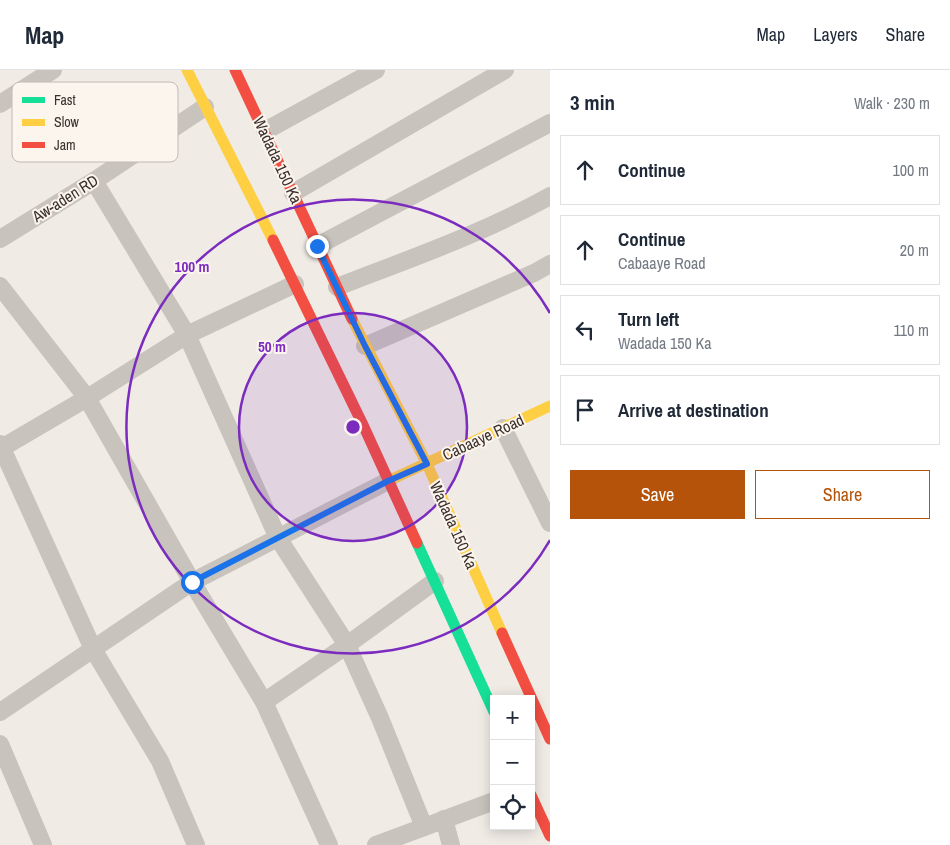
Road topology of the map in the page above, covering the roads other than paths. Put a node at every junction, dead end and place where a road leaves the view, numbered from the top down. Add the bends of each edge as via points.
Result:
1 (53, 70) edge
2 (187, 70) edge
3 (236, 70) edge
4 (376, 70) edge
5 (504, 70) edge
6 (34, 82) edge
7 (12, 96) edge
8 (0, 104) edge
9 (205, 107) junction
10 (550, 123) edge
11 (178, 125) edge
12 (265, 131) junction
13 (122, 162) edge
14 (94, 181) junction
15 (293, 193) junction
16 (550, 196) edge
17 (0, 239) edge
18 (317, 246) junction
19 (550, 264) edge
20 (295, 284) junction
21 (0, 286) edge
22 (337, 287) junction
23 (187, 335) junction
24 (365, 346) junction
25 (87, 398) junction
26 (550, 406) edge
27 (502, 428) junction
28 (1, 447) edge
29 (427, 464) junction
30 (388, 481) junction
31 (550, 523) edge
32 (278, 538) junction
33 (435, 581) junction
34 (192, 582) junction
35 (347, 646) junction
36 (93, 649) junction
37 (264, 702) junction
38 (490, 703) edge
39 (0, 712) edge
40 (550, 739) edge
41 (0, 744) edge
42 (490, 802) edge
43 (535, 804) edge
44 (444, 819) junction
45 (424, 827) junction
46 (550, 836) edge
47 (43, 845) edge
48 (196, 845) edge
49 (329, 845) edge
50 (376, 845) edge
51 (452, 845) edge

1 - 6 street
2 - 9 street
3 - 12 street, Wadada 150 Ka
4 - 12 street
5 - 15 street
7 - 8 street
9 - 11 street, Aw-aden RD
9 - 20 street
10 - 18 street
12 - 15 street, Wadada 150 Ka
13 - 14 street, Aw-aden RD
14 - 17 street, Aw-aden RD
14 - 23 street
15 - 18 street, Wadada 150 Ka
16 - 22 street via 455,242
18 - 22 street, Wadada 150 Ka
19 - 24 street
20 - 23 street
20 - 30 street
21 - 25 street
22 - 24 street, Wadada 150 Ka
23 - 25 street
23 - 32 street
24 - 29 street, Wadada 150 Ka
25 - 28 street
25 - 34 street
26 - 27 street, Cabaaye Road
27 - 29 street, Cabaaye Road
27 - 31 street
28 - 36 street
29 - 30 street, Cabaaye Road
29 - 40 street, Wadada 150 Ka
30 - 32 street
30 - 33 street
32 - 34 street
32 - 35 street
33 - 35 street
33 - 38 street
34 - 36 street
34 - 37 street
35 - 37 street
35 - 45 street
36 - 39 street
36 - 48 street via 160,761
37 - 49 street
41 - 47 street
42 - 44 street
43 - 46 street
44 - 45 street
44 - 51 street
45 - 50 street

